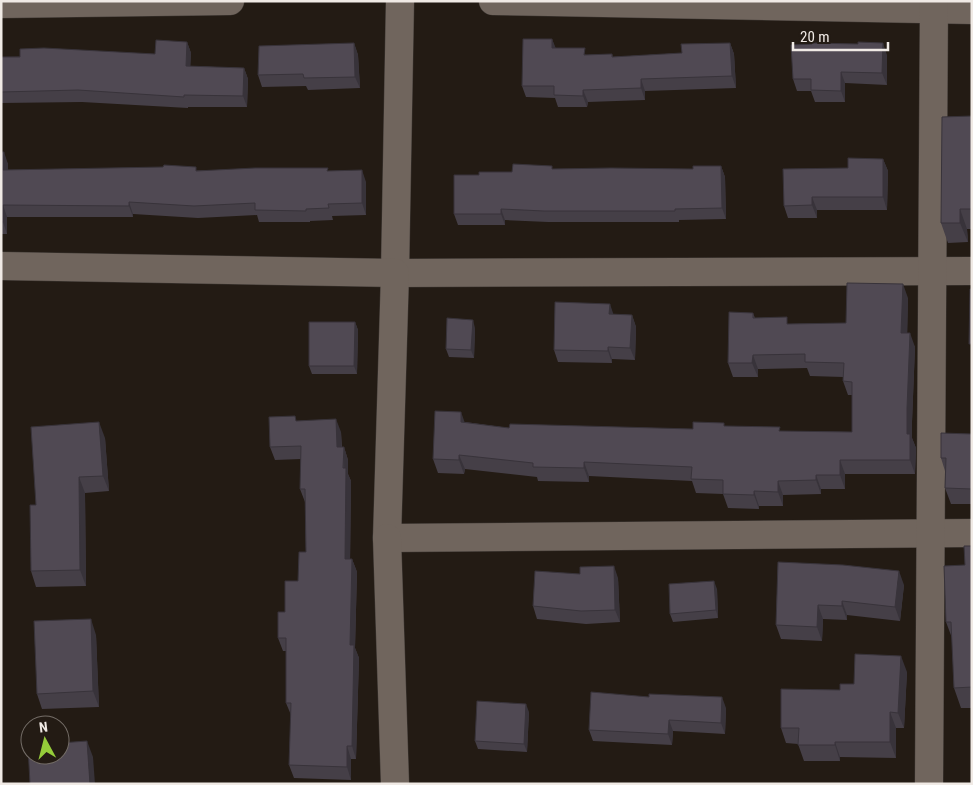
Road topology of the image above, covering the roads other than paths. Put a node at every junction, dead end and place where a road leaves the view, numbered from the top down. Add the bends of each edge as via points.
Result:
1 (230, 1) edge
2 (400, 1) edge
3 (493, 1) edge
4 (1, 4) edge
5 (934, 6) edge
6 (972, 10) edge
7 (1, 266) edge
8 (932, 271) junction
9 (972, 271) edge
10 (395, 273) junction
11 (931, 533) junction
12 (972, 533) edge
13 (387, 538) junction
14 (394, 784) edge
15 (929, 784) edge

1 - 4 street
2 - 10 street
3 - 5 street
5 - 6 street
5 - 8 street
7 - 10 street
8 - 9 street
8 - 10 street
8 - 11 street
10 - 13 street
11 - 12 street
11 - 13 street
11 - 15 street
13 - 14 street

